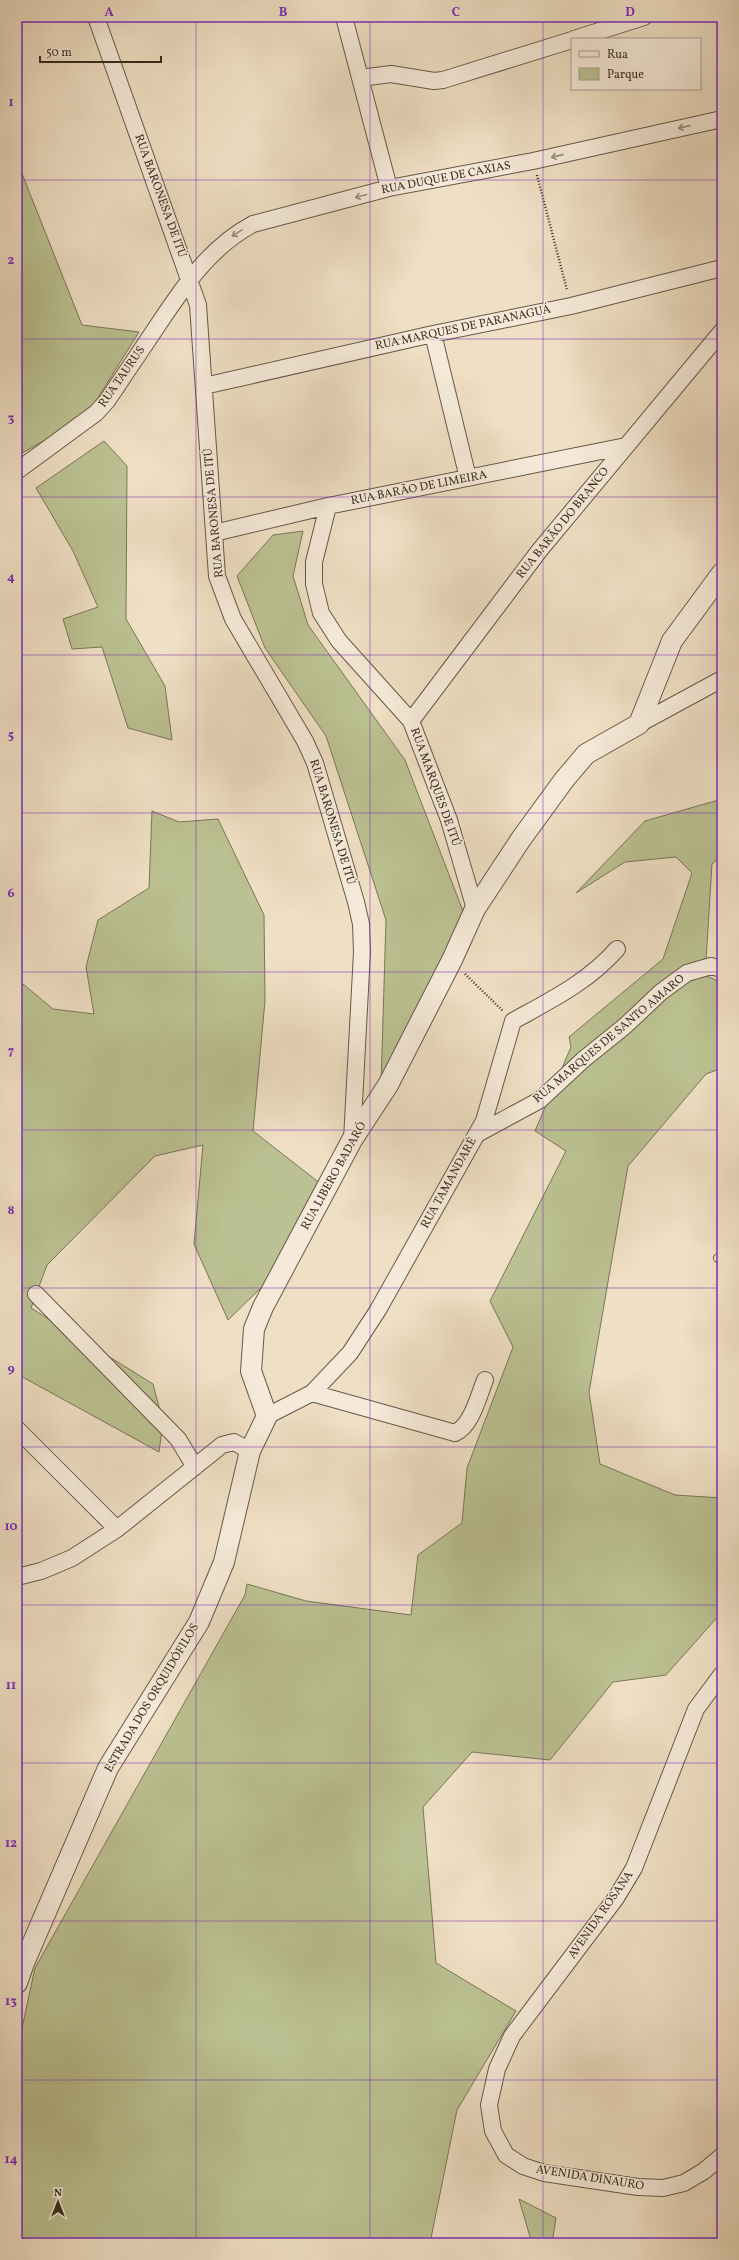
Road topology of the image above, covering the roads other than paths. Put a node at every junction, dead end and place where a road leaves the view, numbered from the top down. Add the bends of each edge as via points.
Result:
1 (96, 17) edge
2 (344, 17) edge
3 (643, 17) edge
4 (576, 38) edge
5 (571, 40) edge
6 (360, 78) junction
7 (722, 119) edge
8 (389, 188) junction
9 (722, 268) edge
10 (189, 278) junction
11 (722, 331) edge
12 (433, 334) junction
13 (204, 386) junction
14 (626, 446) junction
15 (17, 471) edge
16 (468, 478) junction
17 (328, 506) junction
18 (214, 533) junction
19 (722, 573) edge
20 (722, 679) edge
21 (411, 721) junction
22 (639, 724) junction
23 (475, 909) junction
24 (617, 949) dead end
25 (722, 969) edge
26 (477, 1134) junction
27 (352, 1140) junction
28 (36, 1294) dead end
29 (485, 1380) dead end
30 (312, 1393) junction
31 (267, 1416) junction
32 (17, 1429) edge
33 (250, 1451) junction
34 (195, 1467) junction
35 (117, 1529) junction
36 (17, 1577) edge
37 (722, 1674) edge
38 (17, 1983) edge
39 (489, 2105) joint
40 (722, 2156) edge

1 - 10 street, RUA BARONESA DE ITÚ
2 - 6 street
3 - 4 street
5 - 6 street via 443,80 434,81 391,74
6 - 8 street
7 -> 8 street, RUA DUQUE DE CAXIAS via 533,161
8 -> 10 street, RUA DUQUE DE CAXIAS via 253,224 236,233 218,248
9 - 12 street, RUA MARQUES DE PARANAGUÁ via 571,306
10 - 13 street, RUA BARONESA DE ITÚ via 198,304
10 - 15 street, RUA TAURUS via 107,401 96,413
11 - 14 street, RUA BARÃO DO BRANCO
12 - 13 street, RUA MARQUES DE PARANAGUÁ
12 - 16 street
13 - 18 street, RUA BARONESA DE ITÚ
14 - 16 street, RUA BARÃO DE LIMEIRA
14 - 21 street, RUA BARÃO DO BRANCO via 539,551
16 - 17 street, RUA BARÃO DE LIMEIRA
17 - 18 street, RUA BARÃO DE LIMEIRA
17 - 21 street, RUA MARQUES DE ITÚ via 314,562 314,584 321,613 339,641
18 - 27 street, RUA BARONESA DE ITÚ via 217,576 233,619 315,763 356,902 361,924 362,952
19 - 22 street via 672,641
20 - 22 street
21 - 23 street, RUA MARQUES DE ITÚ via 449,820
22 - 23 street via 586,754 521,839
23 - 27 street, RUA LIBERO BADARÓ via 388,1085
24 - 26 street, RUA TAMANDARÉ via 600,968 579,984 513,1021 484,1121
25 - 26 street, RUA MARQUES DE SANTO AMARO via 711,966 687,973 661,992 540,1100
26 - 30 street, RUA TAMANDARÉ via 378,1310 350,1352
27 - 31 street, RUA LIBERO BADARÓ via 263,1307 254,1329 251,1370
28 - 34 street via 178,1439
29 - 30 street via 463,1429 454,1433
30 - 31 street, RUA TAMANDARÉ
31 - 33 street
32 - 35 street
33 - 34 street via 234,1442 222,1445
33 - 38 street, ESTRADA DOS ORQUIDÓFILOS via 224,1562 202,1615 108,1768
34 - 35 street
35 - 36 street via 72,1558 41,1571
37 - 39 street, AVENIDA ROSANA via 696,1709 634,1868 616,1898 512,2036 497,2070
39 - 40 street, AVENIDA DINAURO via 493,2131 506,2155 523,2166 544,2174 663,2188 684,2183

